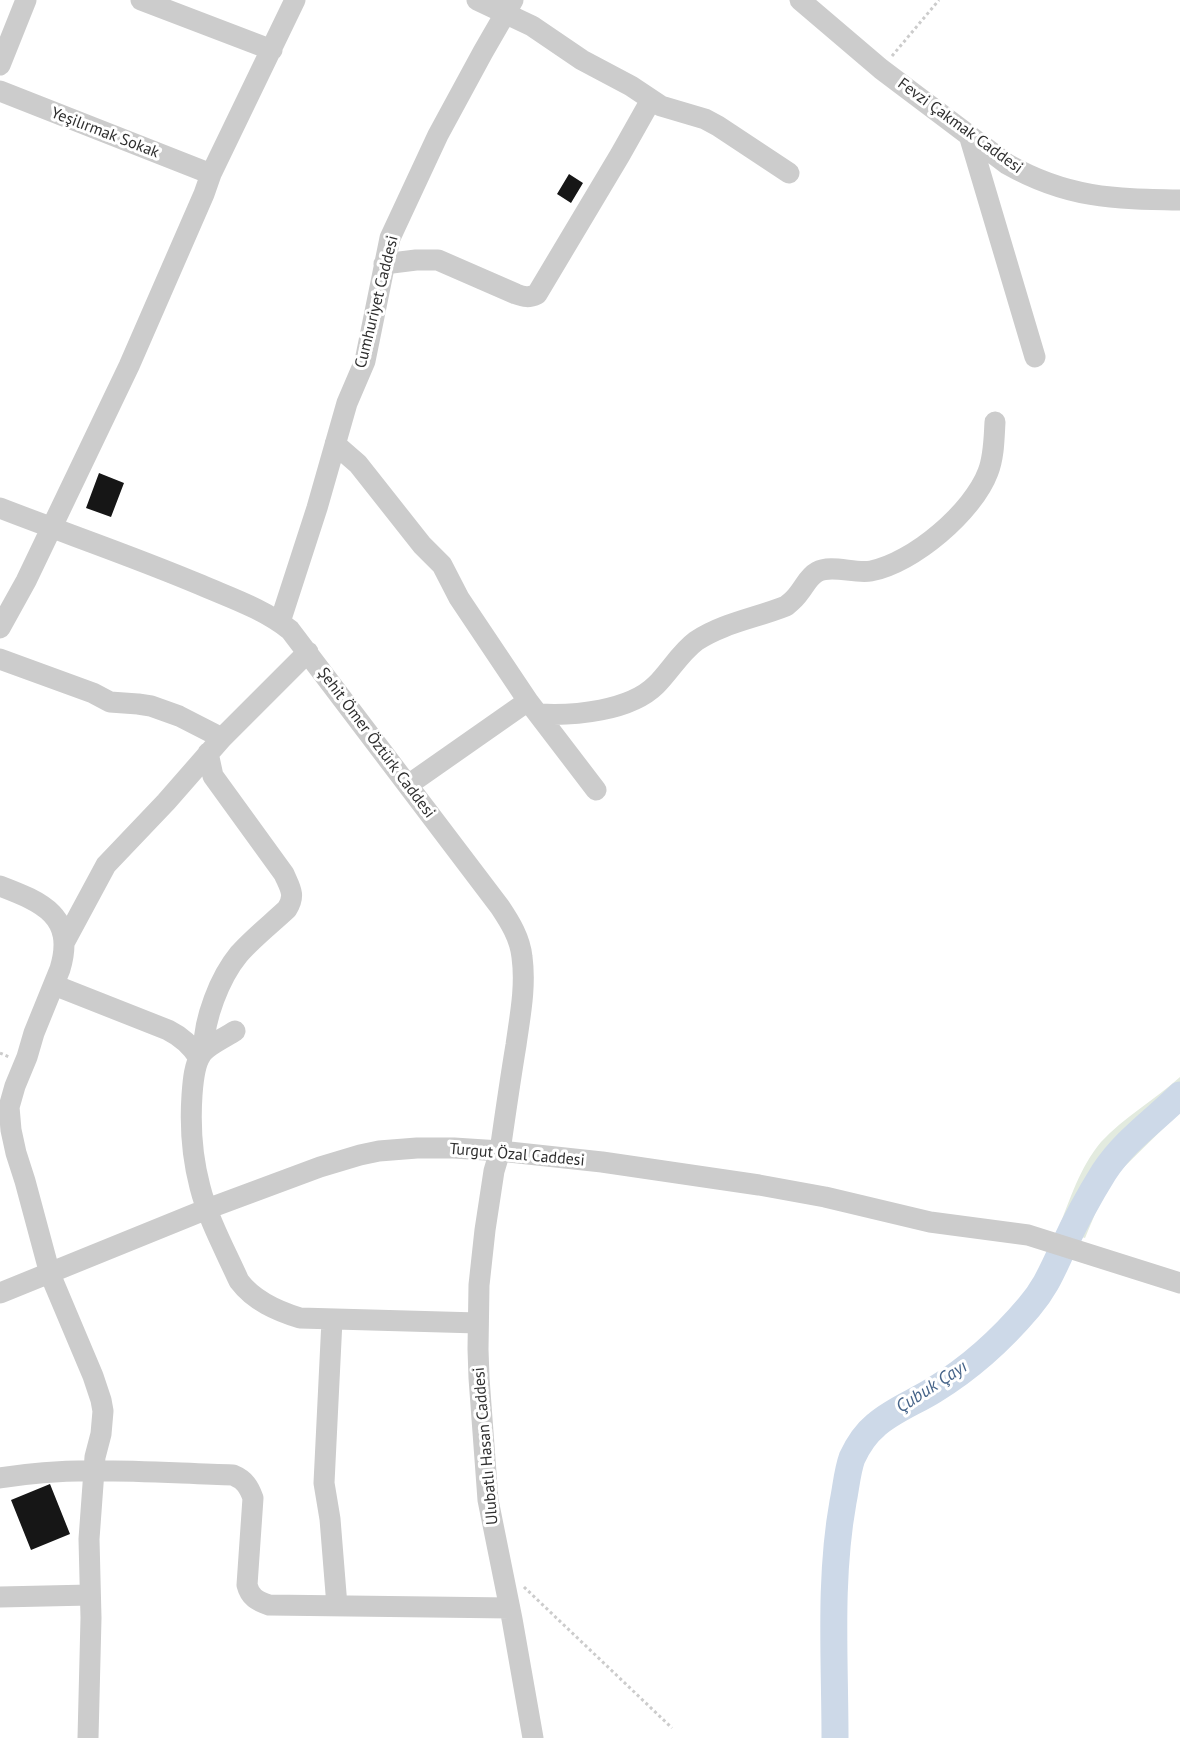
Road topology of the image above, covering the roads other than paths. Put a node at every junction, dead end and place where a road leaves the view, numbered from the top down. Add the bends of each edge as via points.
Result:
1 (26, 0) edge
2 (141, 0) edge
3 (295, 0) edge
4 (477, 0) edge
5 (800, 0) edge
6 (509, 8) edge
7 (272, 50) junction
8 (0, 65) edge
9 (0, 91) edge
10 (651, 100) junction
11 (969, 135) junction
12 (789, 173) dead end
13 (211, 174) junction
14 (1180, 200) edge
15 (384, 264) junction
16 (1035, 357) dead end
17 (995, 422) dead end
18 (335, 444) junction
19 (0, 508) edge
20 (50, 528) junction
21 (280, 622) junction
22 (0, 628) edge
23 (308, 652) junction
24 (0, 659) edge
25 (534, 708) junction
26 (215, 745) junction
27 (408, 785) junction
28 (596, 790) dead end
29 (0, 886) edge
30 (64, 944) junction
31 (54, 985) junction
32 (235, 1031) dead end
33 (202, 1054) junction
34 (500, 1151) junction
35 (207, 1209) junction
36 (50, 1274) junction
37 (1180, 1283) edge
38 (0, 1293) edge
39 (332, 1320) junction
40 (478, 1323) junction
41 (94, 1471) junction
42 (0, 1478) edge
43 (90, 1595) junction
44 (0, 1598) edge
45 (337, 1606) junction
46 (510, 1608) junction
47 (88, 1738) edge
48 (533, 1738) edge

1 - 8 street
2 - 7 street
3 - 7 street
4 - 6 street
5 - 11 street, Fevzi Çakmak Caddesi via 881,69
6 - 10 street via 582,60
6 - 15 street, Cumhuriyet Caddesi via 438,135 390,238
7 - 13 street
9 - 13 street, Yeşilırmak Sokak
10 - 12 street via 705,119
10 - 15 street via 537,294 525,297 438,260
11 - 14 street, Fevzi Çakmak Caddesi via 1007,164 1065,189 1102,197
11 - 16 street
13 - 20 street via 129,366
15 - 18 street, Cumhuriyet Caddesi via 365,361
17 - 25 street via 990,463 978,491 944,530 911,555 868,571 817,572 786,606 725,626 695,642 654,687 633,699 578,714
18 - 21 street, Cumhuriyet Caddesi
18 - 25 street via 358,465 442,565 459,598
19 - 20 street, Şehit Ömer Öztürk Caddesi
20 - 21 street, Şehit Ömer Öztürk Caddesi via 200,585
20 - 22 street
21 - 23 street, Şehit Ömer Öztürk Caddesi
23 - 26 street
23 - 27 street, Şehit Ömer Öztürk Caddesi
24 - 26 street via 110,702 151,706 179,716
25 - 27 street
25 - 28 street
26 - 30 street via 106,864
26 - 33 street via 213,776 284,874 292,901 230,969 214,1000
27 - 34 street, Şehit Ömer Öztürk Caddesi via 500,907 519,941 524,975 522,1002
29 - 30 street via 42,904 51,912 60,926
30 - 31 street
31 - 33 street via 168,1030
31 - 36 street via 9,1107 16,1153
32 - 33 street
33 - 35 street via 193,1086 193,1143
34 - 35 street, Turgut Özal Caddesi via 379,1151 320,1167
34 - 37 street, Turgut Özal Caddesi via 759,1185 930,1222 1006,1231
34 - 40 street, Ulubatlı Hasan Caddesi via 485,1230
35 - 36 street, Turgut Özal Caddesi
35 - 39 street via 246,1291 284,1313
36 - 38 street, Turgut Özal Caddesi
36 - 41 street via 101,1400 102,1422
39 - 40 street
39 - 45 street via 324,1483
40 - 46 street, Ulubatlı Hasan Caddesi via 488,1500
41 - 42 street
41 - 43 street
41 - 45 street via 239,1478 253,1498 247,1585 252,1596 268,1605
43 - 44 street
43 - 47 street
45 - 46 street
46 - 48 street, Ulubatlı Hasan Caddesi

